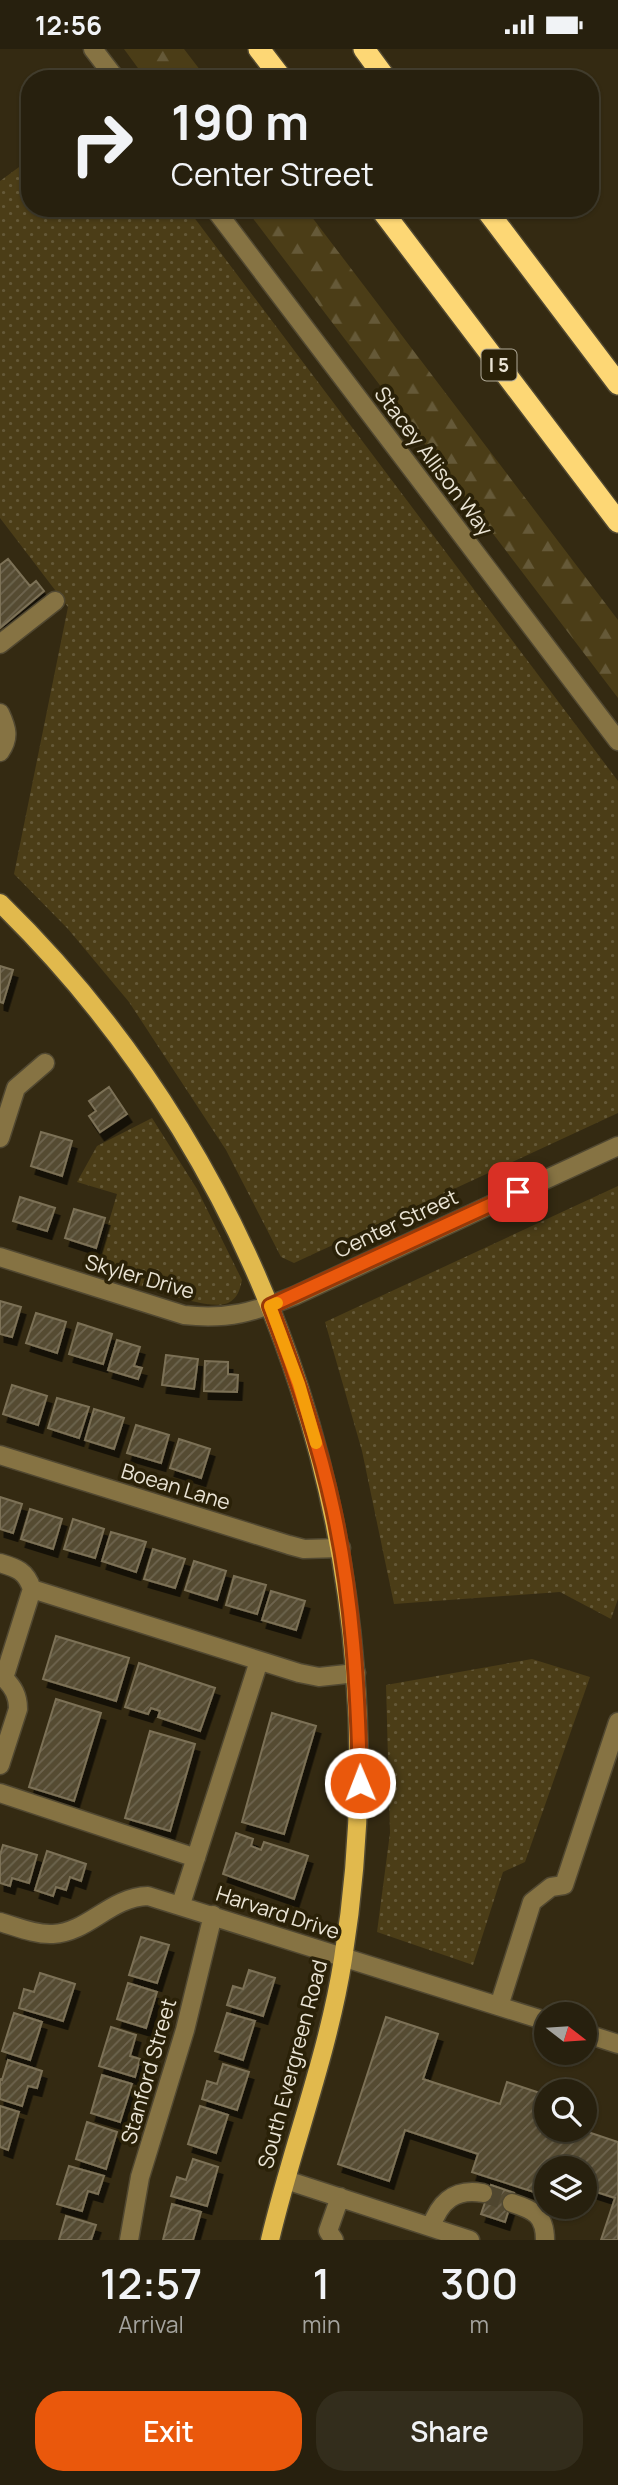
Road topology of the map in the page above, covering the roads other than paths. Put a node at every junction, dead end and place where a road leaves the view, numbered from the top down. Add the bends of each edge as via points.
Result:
1 (93, 49) edge
2 (259, 49) edge
3 (364, 49) edge
4 (109, 70) edge
5 (275, 70) edge
6 (379, 70) edge
7 (221, 217) edge
8 (387, 217) edge
9 (492, 217) edge
10 (618, 384) edge
11 (618, 521) edge
12 (55, 601) dead end
13 (0, 644) edge
14 (0, 713) edge
15 (618, 741) edge
16 (0, 752) edge
17 (0, 903) edge
18 (45, 1063) dead end
19 (0, 1138) edge
20 (618, 1146) edge
21 (0, 1257) edge
22 (270, 1306) junction
23 (0, 1455) edge
24 (341, 1548) junction
25 (0, 1563) edge
26 (32, 1588) junction
27 (259, 1661) junction
28 (356, 1673) junction
29 (2, 1677) edge
30 (618, 1723) edge
31 (0, 1765) edge
32 (0, 1793) edge
33 (196, 1858) junction
34 (181, 1904) junction
35 (213, 1915) junction
36 (2, 1928) edge
37 (344, 1956) junction
38 (499, 2006) junction
39 (534, 2017) edge
40 (597, 2037) edge
41 (618, 2044) edge
42 (286, 2180) junction
43 (483, 2193) tunnel mouth
44 (340, 2197) junction
45 (512, 2203) tunnel mouth
46 (431, 2227) junction
47 (129, 2240) edge
48 (270, 2240) edge
49 (334, 2240) edge
50 (470, 2240) edge
51 (545, 2240) edge

1 - 4 street
2 - 5 highway
3 - 6 highway
7 - 15 street, Stacey Allison Way
8 - 11 highway, I 5
9 - 10 highway
12 - 13 street
14 - 16 street via 7,727
17 - 22 main road, South Evergreen Road via 80,989 152,1085 211,1182
18 - 19 street via 16,1088
20 - 22 street, Center Street
21 - 22 street, Skyler Drive via 184,1315 211,1318
22 - 24 main road, South Evergreen Road via 323,1464
23 - 24 street, Boean Lane via 289,1545
24 - 28 main road, South Evergreen Road
25 - 26 street via 20,1570
26 - 27 street
26 - 29 street
27 - 28 street via 319,1677
27 - 33 street
28 - 37 main road, South Evergreen Road via 360,1783
29 - 31 street via 13,1687 18,1709
30 - 38 street via 564,1885 551,1887 532,1902
32 - 33 street
33 - 34 street
34 - 35 street, Harvard Drive
34 - 36 street, Harvard Drive via 136,1896 74,1929 51,1934
35 - 37 street, Harvard Drive
35 - 47 street, Stanford Street via 141,2177
37 - 38 street, Harvard Drive
37 - 42 main road, South Evergreen Road via 315,2084
38 - 39 street, Harvard Drive
40 - 41 street
42 - 44 street
42 - 48 main road, South Evergreen Road
43 - 46 street via 450,2197
44 - 46 street
44 - 49 street via 328,2231
45 - 51 street via 540,2216
46 - 50 street

